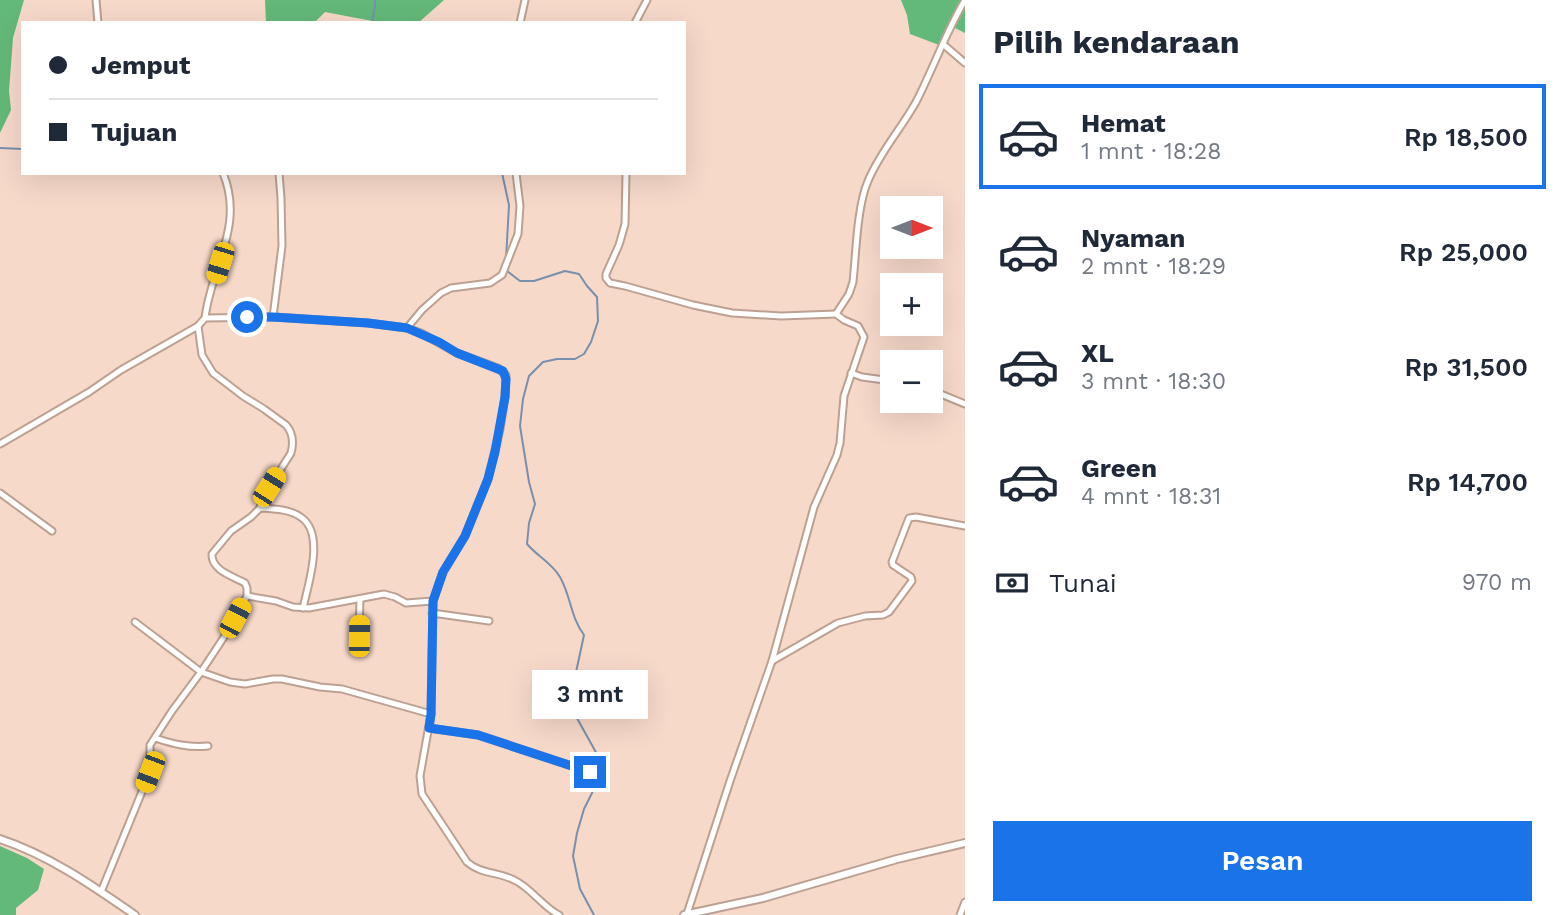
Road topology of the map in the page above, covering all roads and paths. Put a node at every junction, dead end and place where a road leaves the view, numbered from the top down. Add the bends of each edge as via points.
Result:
1 (96, 0) edge
2 (525, 0) edge
3 (647, 0) edge
4 (965, 0) edge
5 (98, 21) edge
6 (520, 21) edge
7 (636, 21) edge
8 (944, 45) junction
9 (965, 63) edge
10 (224, 175) edge
11 (279, 175) edge
12 (516, 175) edge
13 (626, 175) edge
14 (836, 314) junction
15 (273, 317) junction
16 (205, 318) junction
17 (198, 326) junction
18 (407, 328) junction
19 (851, 373) junction
20 (880, 379) edge
21 (943, 395) edge
22 (965, 404) edge
23 (0, 444) edge
24 (0, 493) edge
25 (260, 508) junction
26 (965, 526) edge
27 (52, 531) dead end
28 (247, 596) junction
29 (360, 599) junction
30 (433, 601) junction
31 (303, 608) junction
32 (432, 613) junction
33 (489, 621) dead end
34 (135, 622) dead end
35 (359, 636) dead end
36 (772, 661) junction
37 (201, 672) junction
38 (431, 714) junction
39 (429, 728) junction
40 (155, 738) junction
41 (208, 746) dead end
42 (590, 772) dead end
43 (0, 839) edge
44 (965, 843) edge
45 (101, 892) junction
46 (965, 902) edge
47 (135, 915) edge
48 (559, 915) edge
49 (686, 915) edge
50 (961, 915) edge

1 - 5 street
2 - 6 street
3 - 7 street
4 - 8 street
8 - 9 street
8 - 14 street via 915,105 867,182 853,282
10 - 16 street via 230,192 229,226
11 - 15 street via 282,246
12 - 18 street via 520,222 502,275 441,293
13 - 14 street via 625,224 606,274 610,284 722,312
14 - 19 street via 863,333
15 - 16 street
15 - 18 street
16 - 17 street
17 - 23 street
17 - 25 street via 202,355 213,373 291,431 291,453
18 - 30 street via 498,368 506,379 488,479
19 - 20 street
19 - 36 street via 840,443 814,507
21 - 22 street
24 - 27 street
25 - 28 street via 225,537 211,558 216,567 245,583
25 - 31 street via 304,519 313,535
26 - 36 street via 909,518 892,565 912,581 889,612 838,623
28 - 31 street
28 - 37 street
29 - 30 street via 384,594 406,603
29 - 31 street
29 - 35 street
30 - 32 street
32 - 33 street
32 - 38 street
34 - 37 street
36 - 49 street
37 - 38 street via 245,684 282,679 342,689
37 - 40 street
38 - 39 street
39 - 42 street via 478,735
39 - 48 street via 419,776 422,794 467,862 524,885
40 - 41 street
40 - 45 street via 150,745 150,772
43 - 45 street
44 - 49 street
45 - 47 street
46 - 50 street

